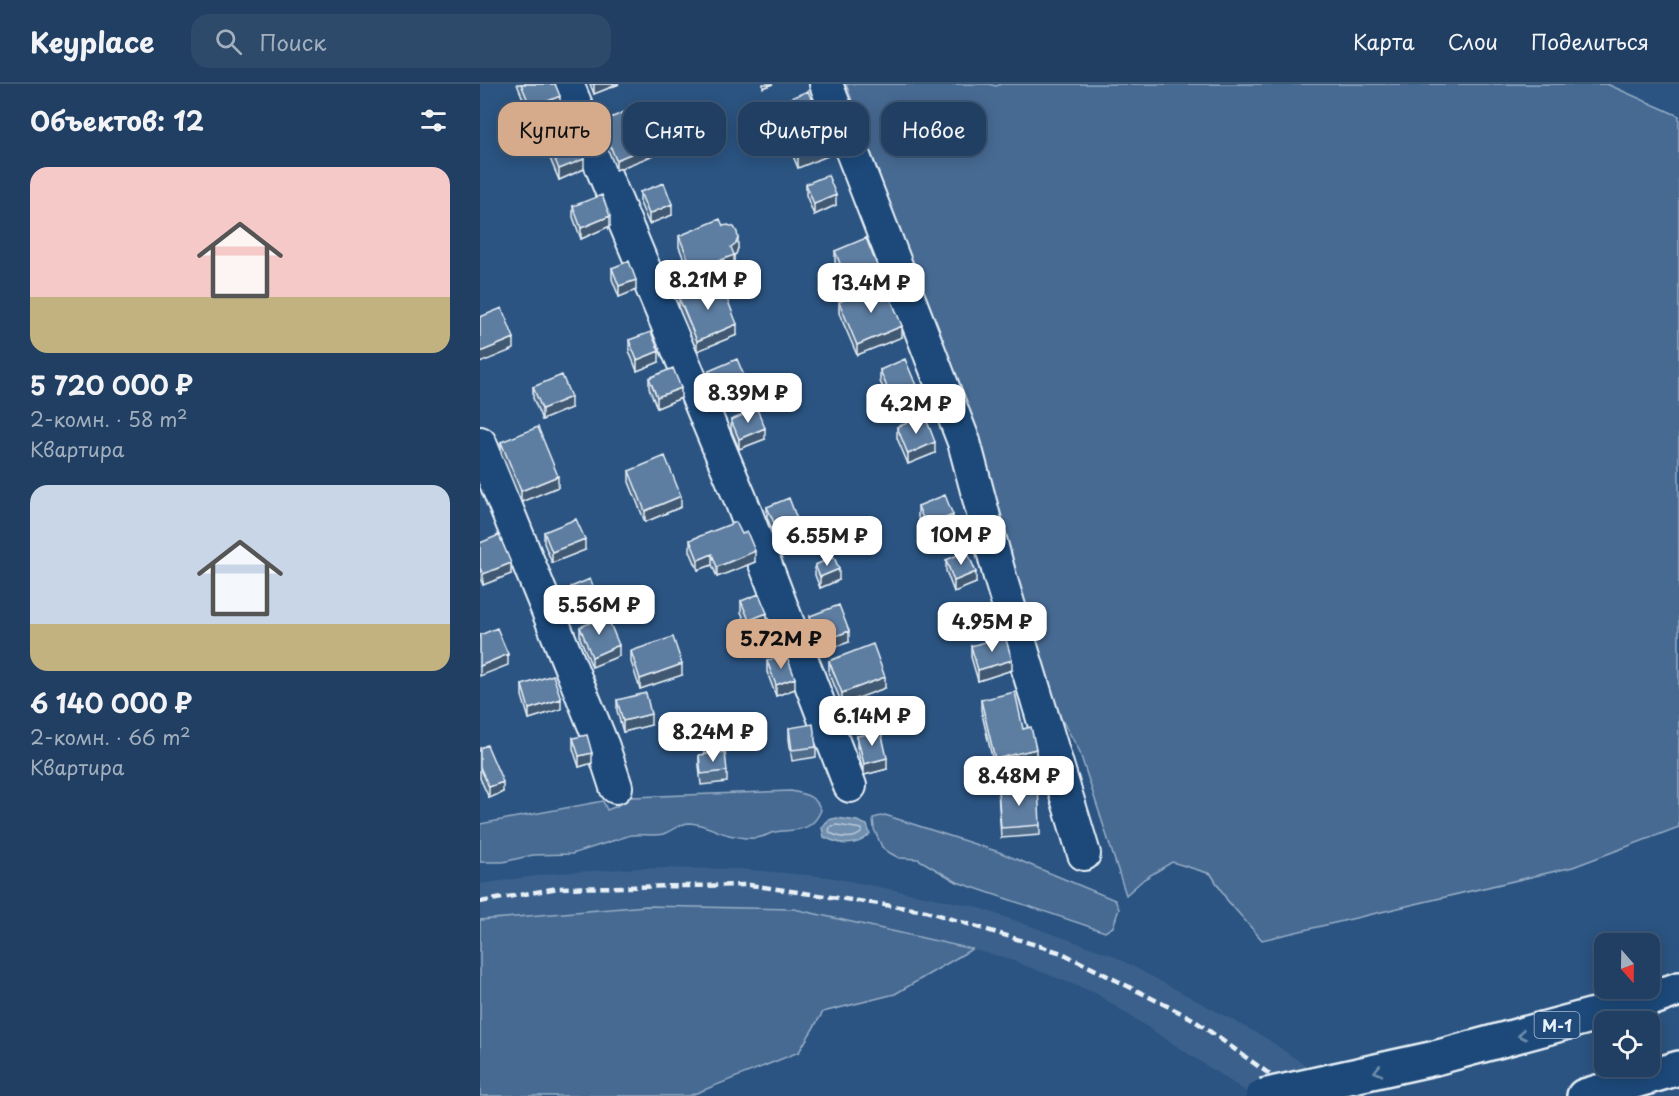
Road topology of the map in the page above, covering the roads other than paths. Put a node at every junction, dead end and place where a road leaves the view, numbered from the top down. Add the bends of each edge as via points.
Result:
1 (567, 84) edge
2 (826, 84) edge
3 (480, 443) edge
4 (850, 786) dead end
5 (615, 787) dead end
6 (1084, 854) dead end
7 (1679, 988) edge
8 (1679, 1068) edge
9 (1263, 1096) edge
10 (1584, 1096) edge

1 - 4 lane via 740,498
2 - 6 lane via 964,442 1000,577
3 - 5 lane via 603,747
7 -> 9 highway, М-1, bridge via 1642,1002 1435,1058
8 - 10 highway

